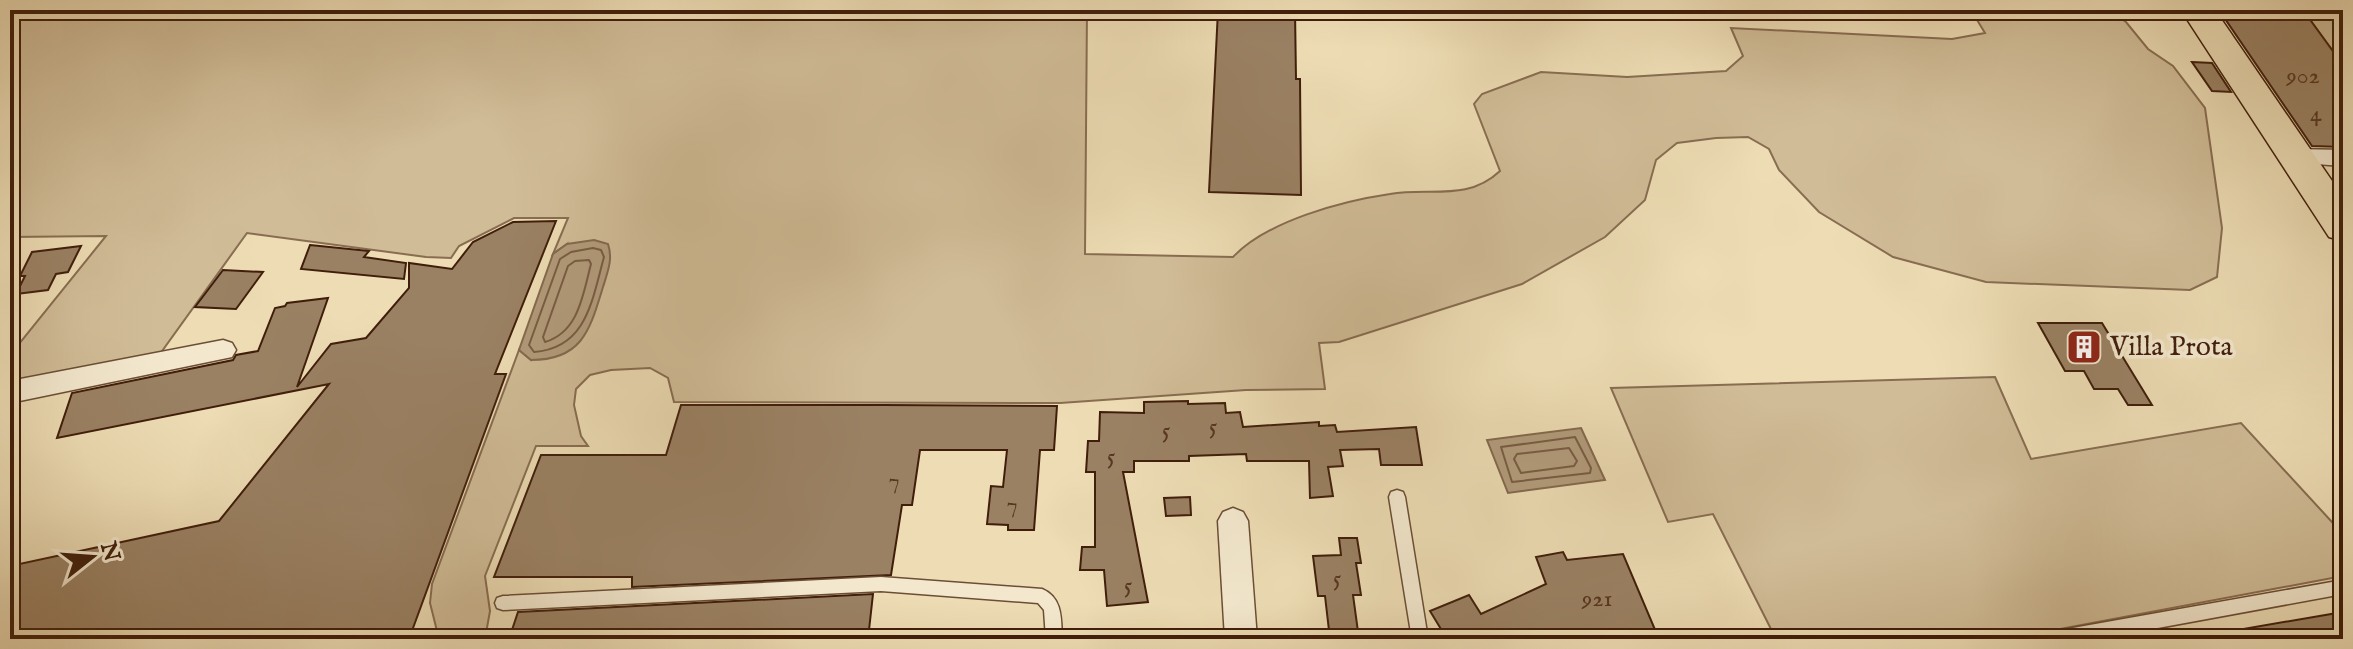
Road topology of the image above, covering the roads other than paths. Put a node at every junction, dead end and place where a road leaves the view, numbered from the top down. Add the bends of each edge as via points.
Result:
1 (2198, 10) edge
2 (2296, 157) junction
3 (2343, 158) edge
4 (2343, 227) edge
5 (223, 350) dead end
6 (10, 392) edge
7 (1397, 497) dead end
8 (1233, 521) dead end
9 (2343, 587) edge
10 (503, 603) dead end
11 (1054, 639) edge
12 (1241, 639) edge
13 (1420, 639) edge
14 (2056, 639) edge

1 - 2 main road
2 - 3 street
2 - 4 main road
5 - 6 street
7 - 13 lane
8 - 12 street
9 - 14 lane
10 - 11 lane via 881,584 1042,596 1052,607

